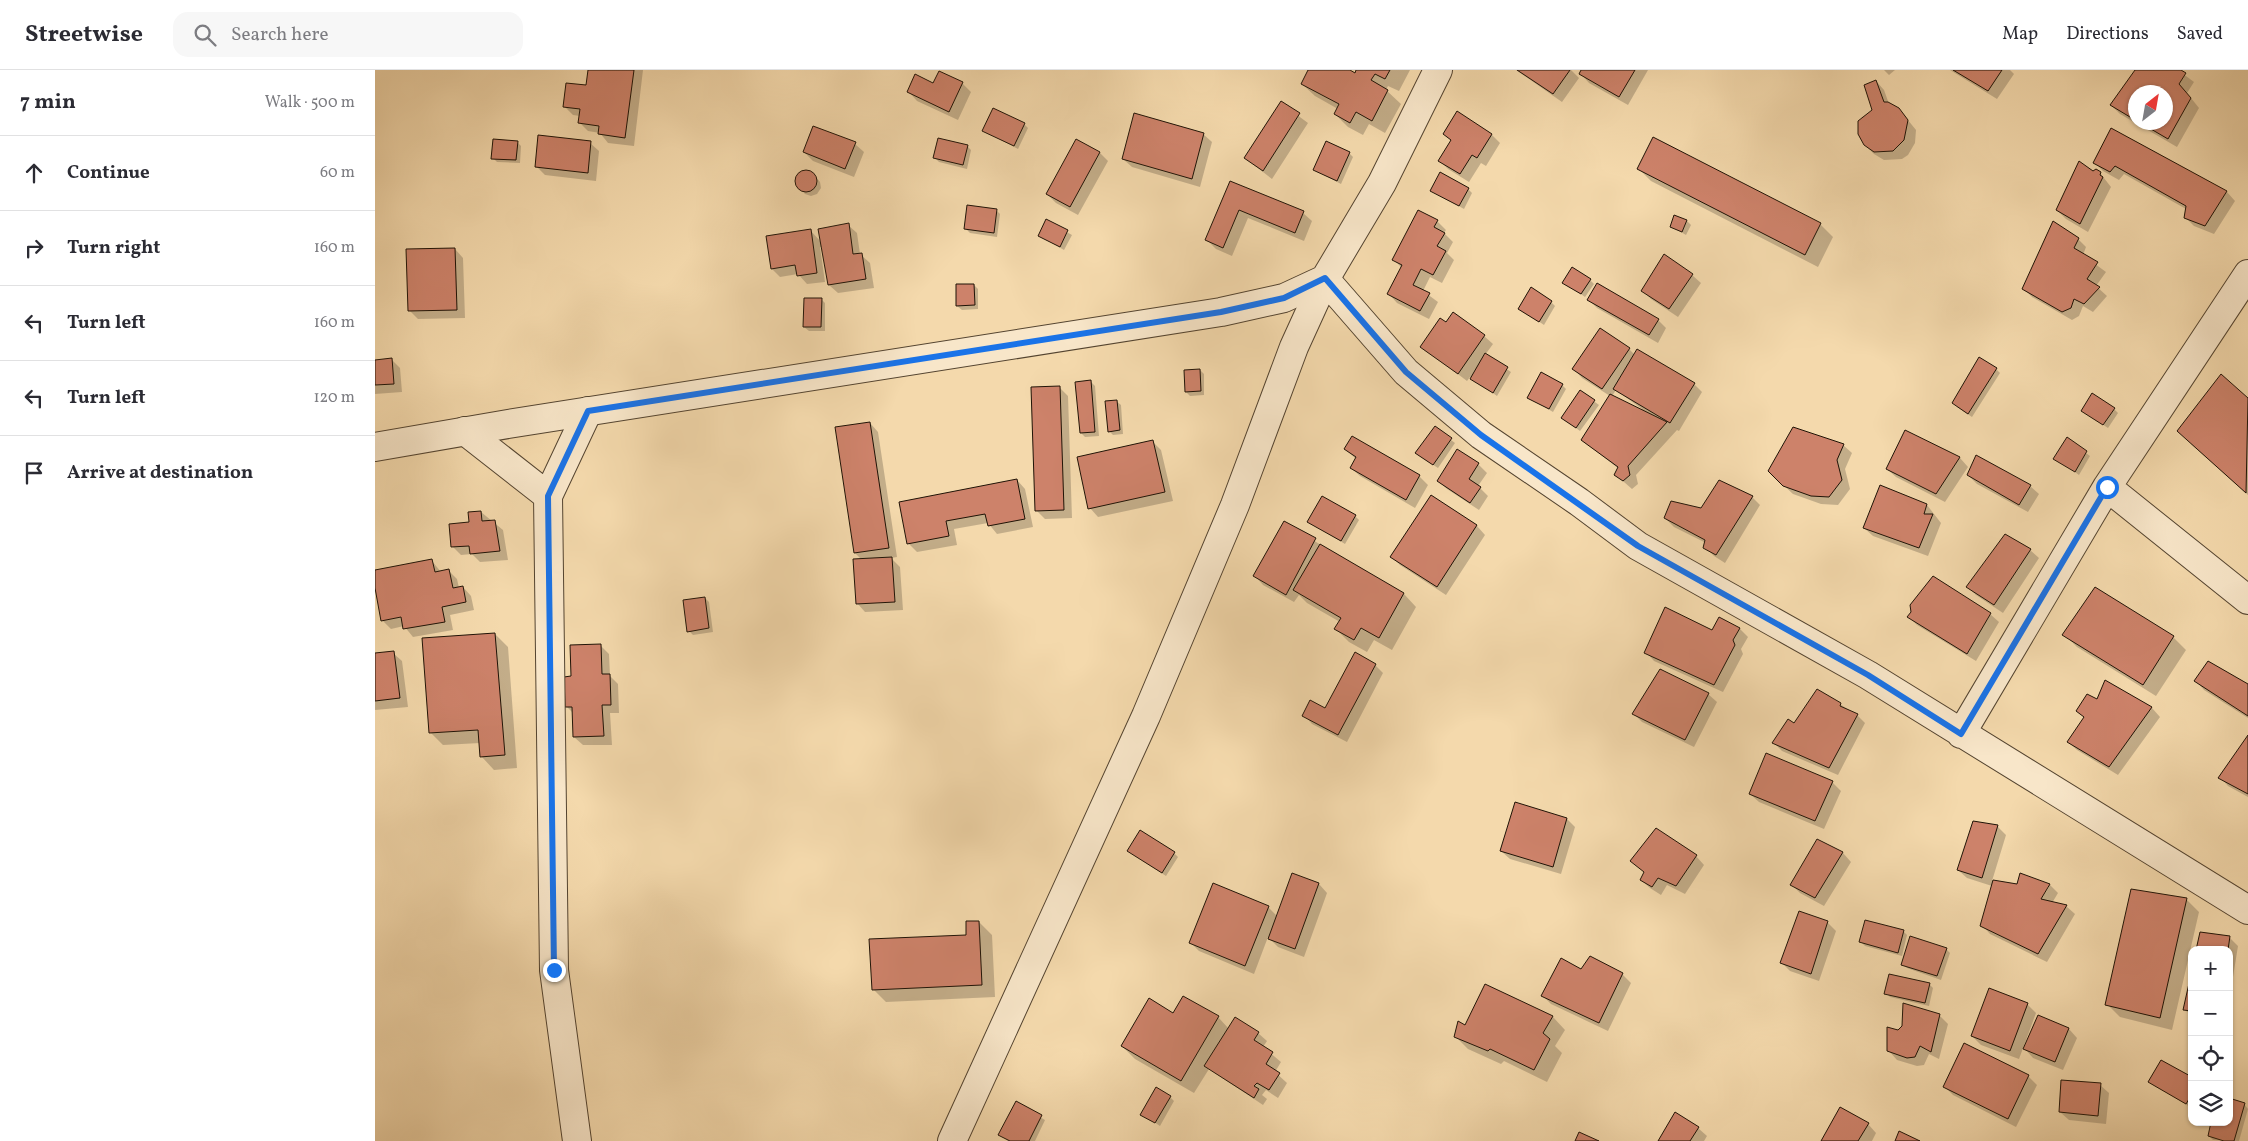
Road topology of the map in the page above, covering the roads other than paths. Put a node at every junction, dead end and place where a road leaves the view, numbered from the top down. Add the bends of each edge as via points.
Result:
1 (1438, 70) edge
2 (2248, 274) edge
3 (1325, 278) junction
4 (588, 411) junction
5 (465, 431) junction
6 (375, 447) edge
7 (2107, 487) junction
8 (548, 496) junction
9 (2248, 600) edge
10 (1961, 734) junction
11 (2248, 910) edge
12 (577, 1141) edge
13 (952, 1141) edge

1 - 3 street via 1382,183
2 - 7 street
3 - 4 street via 1284,298 1221,312
3 - 10 street via 1406,372 1481,435 1638,546 1868,675
3 - 13 street via 1293,347 1235,505 1146,716
4 - 5 street
4 - 8 street
5 - 6 street
5 - 8 street
7 - 9 street
7 - 10 street
8 - 12 street via 554,970
10 - 11 street

